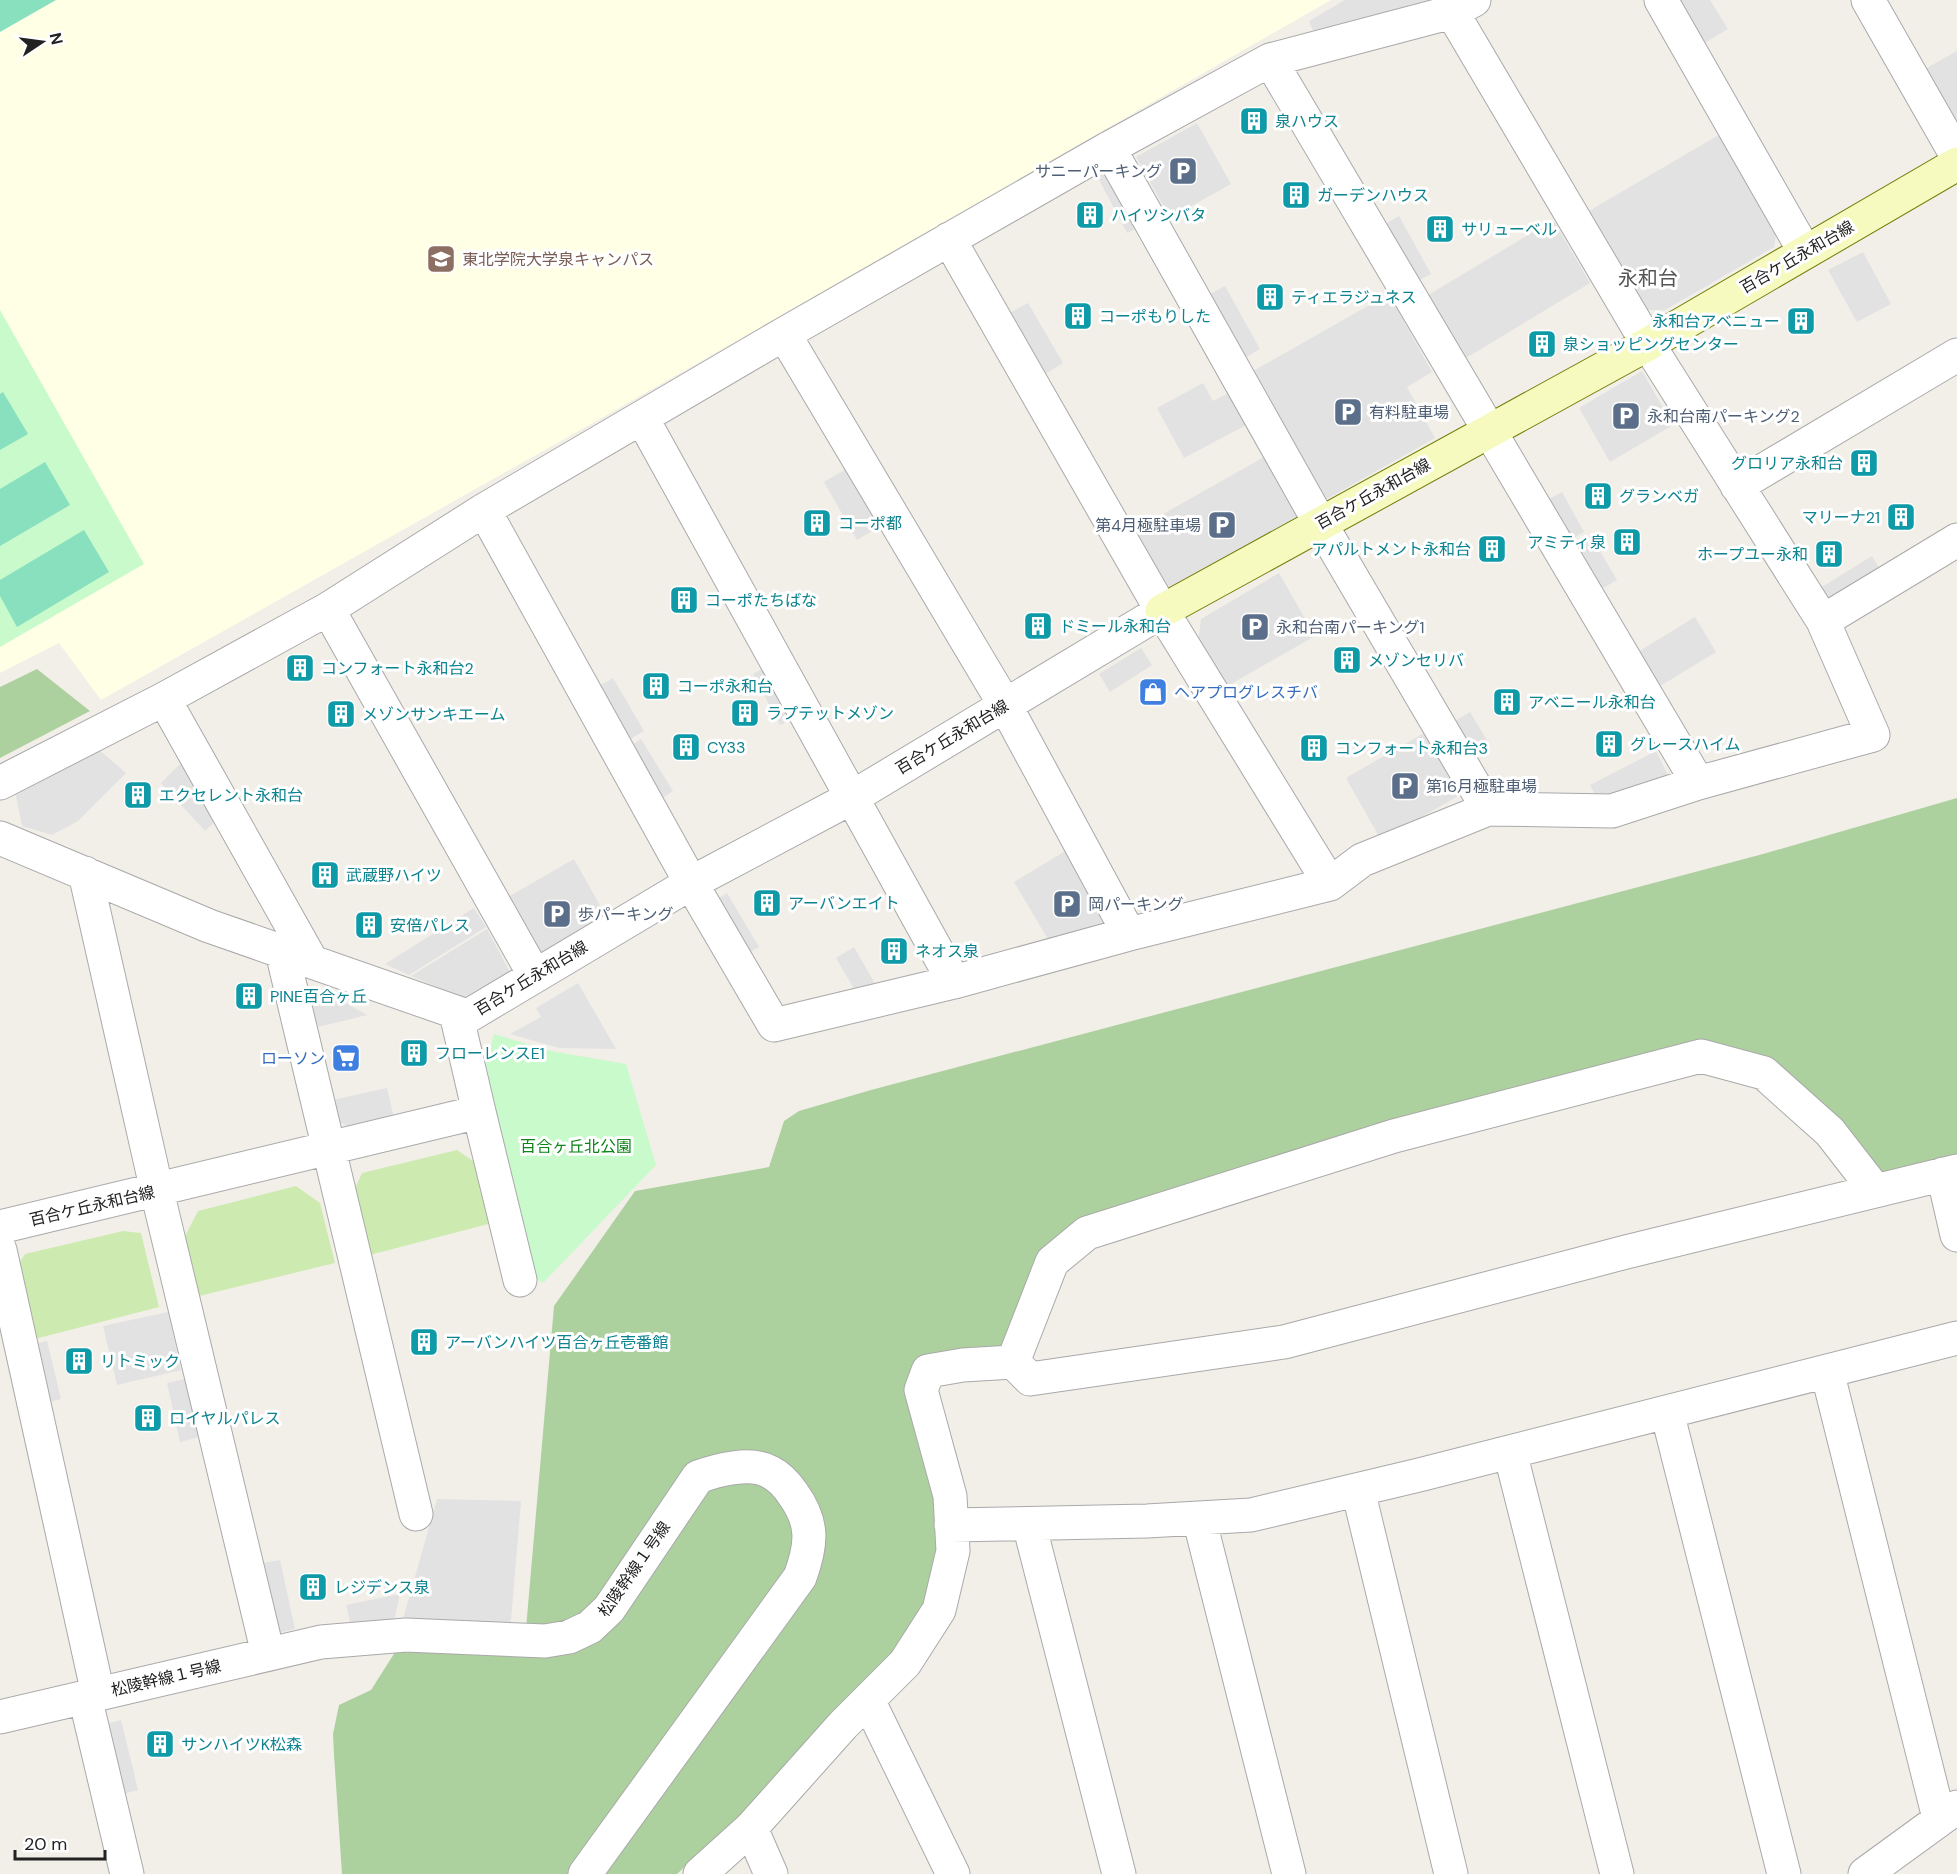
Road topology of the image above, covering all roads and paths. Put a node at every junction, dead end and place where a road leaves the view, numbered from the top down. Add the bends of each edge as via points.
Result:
1 (1660, 0) edge
2 (1869, 0) edge
3 (1463, 6) edge
4 (1270, 60) junction
5 (1110, 148) junction
6 (1957, 156) edge
7 (1957, 164) edge
8 (949, 239) junction
9 (1805, 252) junction
10 (784, 334) junction
11 (1648, 344) junction
12 (1957, 355) edge
13 (642, 418) junction
14 (1488, 431) junction
15 (1737, 486) junction
16 (484, 510) junction
17 (1320, 523) junction
18 (1957, 540) edge
19 (328, 609) junction
20 (1162, 611) junction
21 (1822, 621) junction
22 (164, 699) junction
23 (1005, 705) junction
24 (0, 783) edge
25 (1698, 783) junction
26 (851, 798) junction
27 (1488, 809) junction
28 (0, 838) edge
29 (85, 873) junction
30 (691, 883) junction
31 (1330, 884) junction
32 (1129, 934) junction
33 (297, 957) junction
34 (535, 976) junction
35 (954, 982) junction
36 (467, 1016) junction
37 (479, 1112) junction
38 (328, 1150) junction
39 (1950, 1173) edge
40 (1875, 1190) junction
41 (157, 1191) junction
42 (0, 1227) edge
43 (1957, 1235) edge
44 (0, 1250) edge
45 (520, 1280) dead end
46 (1957, 1338) edge
47 (1013, 1362) junction
48 (1827, 1371) junction
49 (1667, 1412) junction
50 (1510, 1452) junction
51 (1358, 1490) junction
52 (416, 1514) dead end
53 (1199, 1518) junction
54 (1029, 1524) junction
55 (951, 1526) junction
56 (268, 1654) junction
57 (92, 1695) junction
58 (868, 1700) junction
59 (0, 1717) edge
60 (1948, 1812) edge
61 (751, 1828) junction
62 (127, 1874) edge
63 (585, 1874) edge
64 (700, 1874) edge
65 (771, 1874) edge
66 (953, 1874) edge
67 (1119, 1874) edge
68 (1289, 1874) edge
69 (1451, 1874) edge
70 (1617, 1874) edge
71 (1784, 1874) edge
72 (1865, 1874) edge

1 - 9 street
2 - 6 street
3 - 4 street
3 - 11 street
4 - 5 street
4 - 14 street
5 - 8 street
5 - 17 street
7 - 9 street, 百合ケ丘永和台線
8 - 10 street
8 - 20 street
9 - 11 street, 百合ケ丘永和台線
10 - 13 street
10 - 23 street
11 - 14 street, 百合ケ丘永和台線
11 - 15 street
12 - 15 street
13 - 16 street
13 - 26 street
14 - 17 street, 百合ケ丘永和台線
14 - 25 street
15 - 21 street
16 - 19 street
16 - 30 street
17 - 20 street, 百合ケ丘永和台線
17 - 27 street
18 - 21 street
19 - 22 street
19 - 34 street
20 - 23 street, 百合ケ丘永和台線
20 - 31 street
21 - 25 street via 1873,735
22 - 24 street
22 - 33 street
23 - 26 street, 百合ケ丘永和台線
23 - 32 street
25 - 27 street via 1612,811
26 - 30 street, 百合ケ丘永和台線
26 - 35 street
27 - 31 street via 1362,860
28 - 29 street
29 - 33 street via 209,926
29 - 41 street
30 - 34 street, 百合ケ丘永和台線
30 - 35 street via 774,1025
31 - 32 street
32 - 35 street
33 - 36 street
33 - 38 street
34 - 36 street, 百合ケ丘永和台線
36 - 37 street, 百合ケ丘永和台線 via 458,1022
37 - 38 street, 百合ケ丘永和台線
37 - 45 street
38 - 41 street, 百合ケ丘永和台線
38 - 52 street
39 - 40 street
39 - 43 street
40 - 47 street via 1284,1342 1030,1379
40 - 47 street via 1830,1132 1764,1072 1701,1056 1394,1136 1087,1233 1052,1262
41 - 42 street, 百合ケ丘永和台線
41 - 56 street
44 - 57 street
46 - 48 street
47 - 55 street via 928,1371 921,1390 950,1496
48 - 49 street
48 - 60 street
49 - 50 street
49 - 71 street
50 - 51 street
50 - 70 street
51 - 53 street via 1251,1515
51 - 69 street
53 - 54 street
53 - 68 street
54 - 55 street
54 - 67 street
55 - 58 street via 953,1551 939,1610 905,1663
56 - 57 street, 松陵幹線１号線
56 - 63 street, 松陵幹線１号線 via 321,1642 406,1635 545,1641 569,1637 590,1627 609,1609 698,1477 745,1467 769,1471 787,1484 803,1507 810,1529 809,1554 800,1577
57 - 59 street, 松陵幹線１号線
57 - 62 street
58 - 61 street
58 - 66 street
60 - 72 street
61 - 64 street
61 - 65 street

